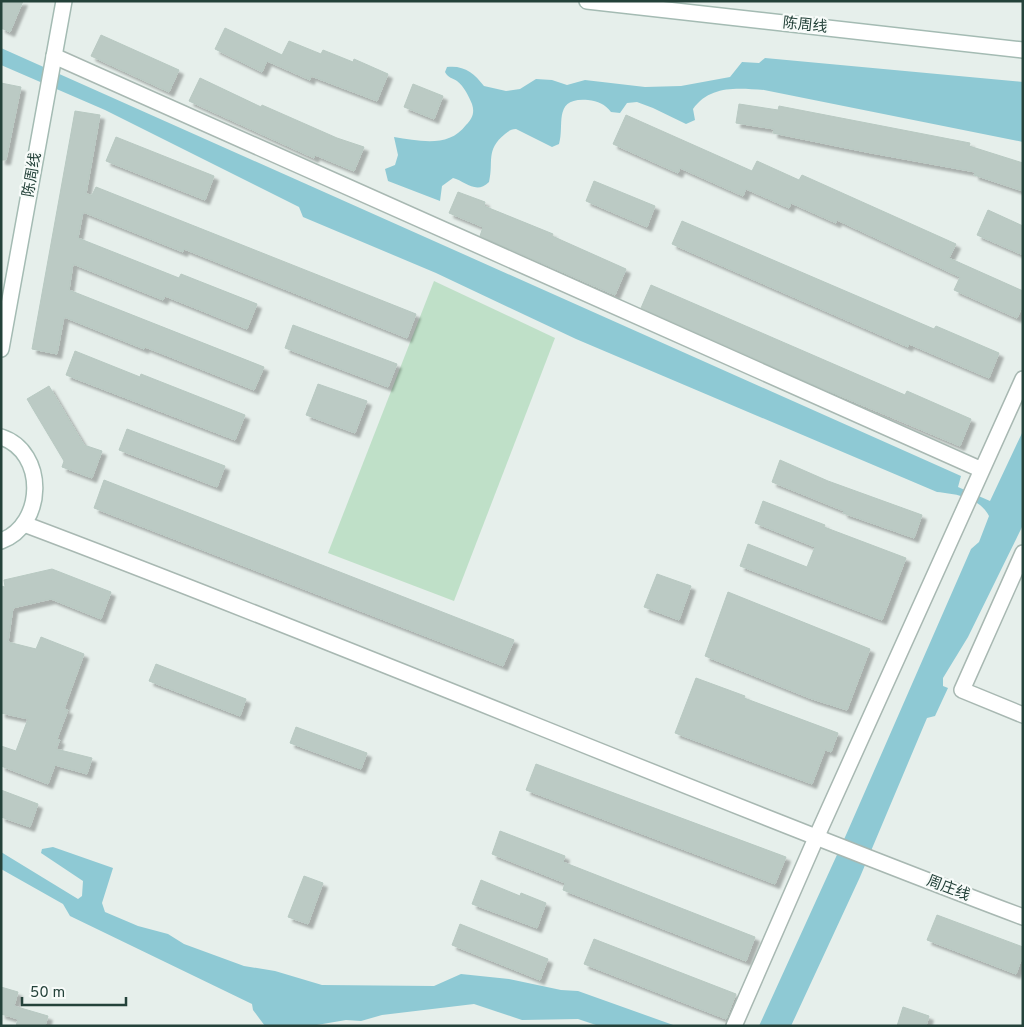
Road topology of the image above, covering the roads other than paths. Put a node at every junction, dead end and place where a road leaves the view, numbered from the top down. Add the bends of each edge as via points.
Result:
1 (64, 1) edge
2 (587, 1) edge
3 (1023, 50) edge
4 (54, 56) junction
5 (1, 349) edge
6 (1023, 379) edge
7 (1, 437) edge
8 (982, 470) junction
9 (24, 524) junction
10 (1, 541) edge
11 (1023, 553) edge
12 (1023, 715) edge
13 (822, 840) junction
14 (1023, 917) edge
15 (734, 1026) edge

1 - 4 street, 陈周线
2 - 3 street, 陈周线
4 - 5 street, 陈周线
4 - 8 street
6 - 8 street
7 - 9 street via 21,450 32,467 36,487 33,506
8 - 13 street
9 - 10 street via 8,539
9 - 13 street, 周庄线 via 300,630
11 - 12 street via 962,690
13 - 14 street, 周庄线
13 - 15 street

